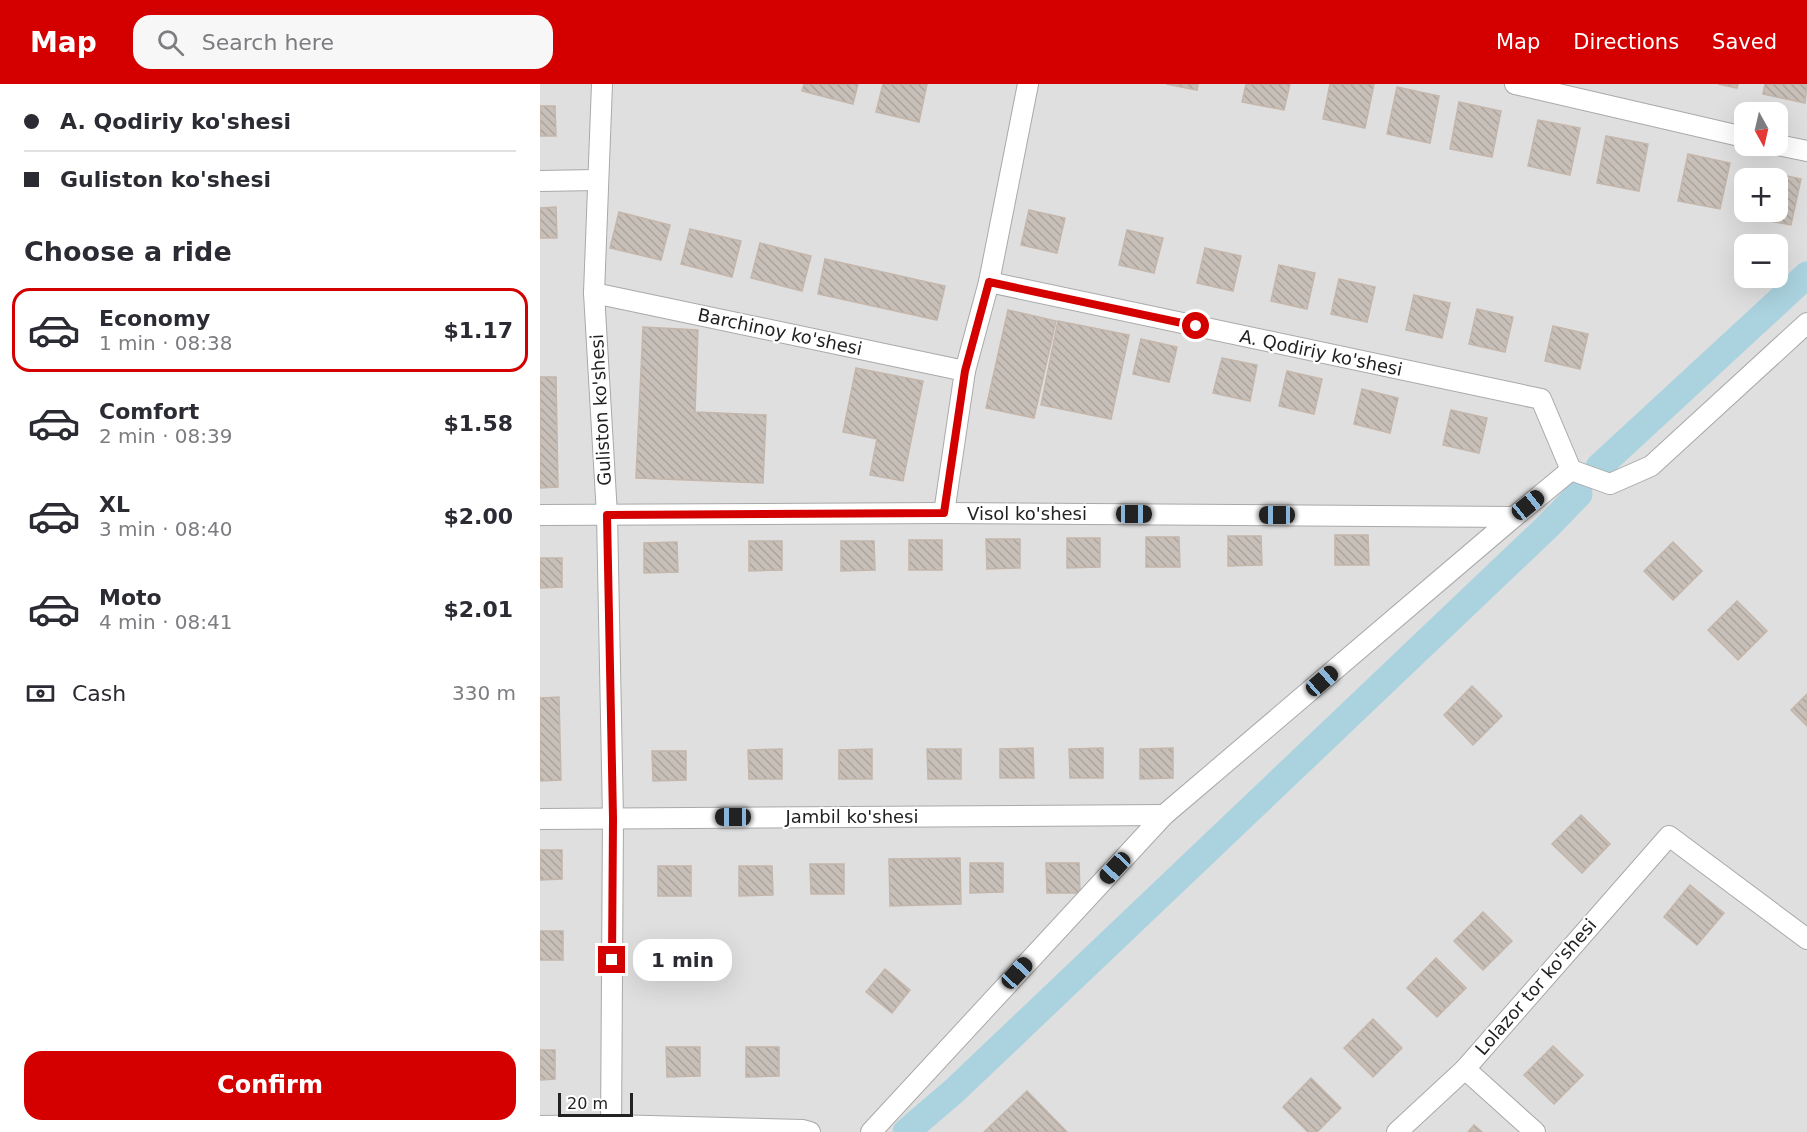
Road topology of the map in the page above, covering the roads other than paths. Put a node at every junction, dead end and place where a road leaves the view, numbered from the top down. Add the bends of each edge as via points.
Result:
1 (602, 84) edge
2 (1028, 84) edge
3 (1515, 84) edge
4 (1734, 135) edge
5 (1788, 147) edge
6 (1807, 152) edge
7 (597, 180) junction
8 (540, 181) edge
9 (989, 282) junction
10 (594, 292) junction
11 (1807, 323) edge
12 (965, 371) junction
13 (1572, 471) junction
14 (944, 513) junction
15 (540, 515) edge
16 (607, 515) junction
17 (1514, 517) junction
18 (1164, 815) junction
19 (613, 818) junction
20 (540, 819) edge
21 (1807, 939) edge
22 (1465, 1069) junction
23 (540, 1126) edge
24 (611, 1128) edge
25 (810, 1132) edge
26 (871, 1132) edge
27 (1397, 1132) edge
28 (1535, 1132) edge

1 - 7 street, Guliston ko'shesi
2 - 9 street
3 - 4 street
5 - 6 street
7 - 8 street
7 - 10 street, Guliston ko'shesi
9 - 12 street
9 - 13 street, A. Qodiriy ko'shesi via 1541,399
10 - 12 street, Barchinoy ko'shesi
10 - 16 street, Guliston ko'shesi
11 - 13 street via 1652,466 1610,484
12 - 14 street
13 - 17 street
14 - 16 street, Visol ko'shesi
14 - 17 street, Visol ko'shesi
15 - 16 street, Visol ko'shesi
16 - 19 street, Guliston ko'shesi
17 - 18 street
18 - 19 street, Jambil ko'shesi
18 - 26 street
19 - 20 street, Jambil ko'shesi
19 - 24 street, Guliston ko'shesi
21 - 22 street, Lolazor tor ko'shesi via 1669,836
22 - 27 street, Lolazor tor ko'shesi
22 - 28 street
23 - 24 street
24 - 25 street

